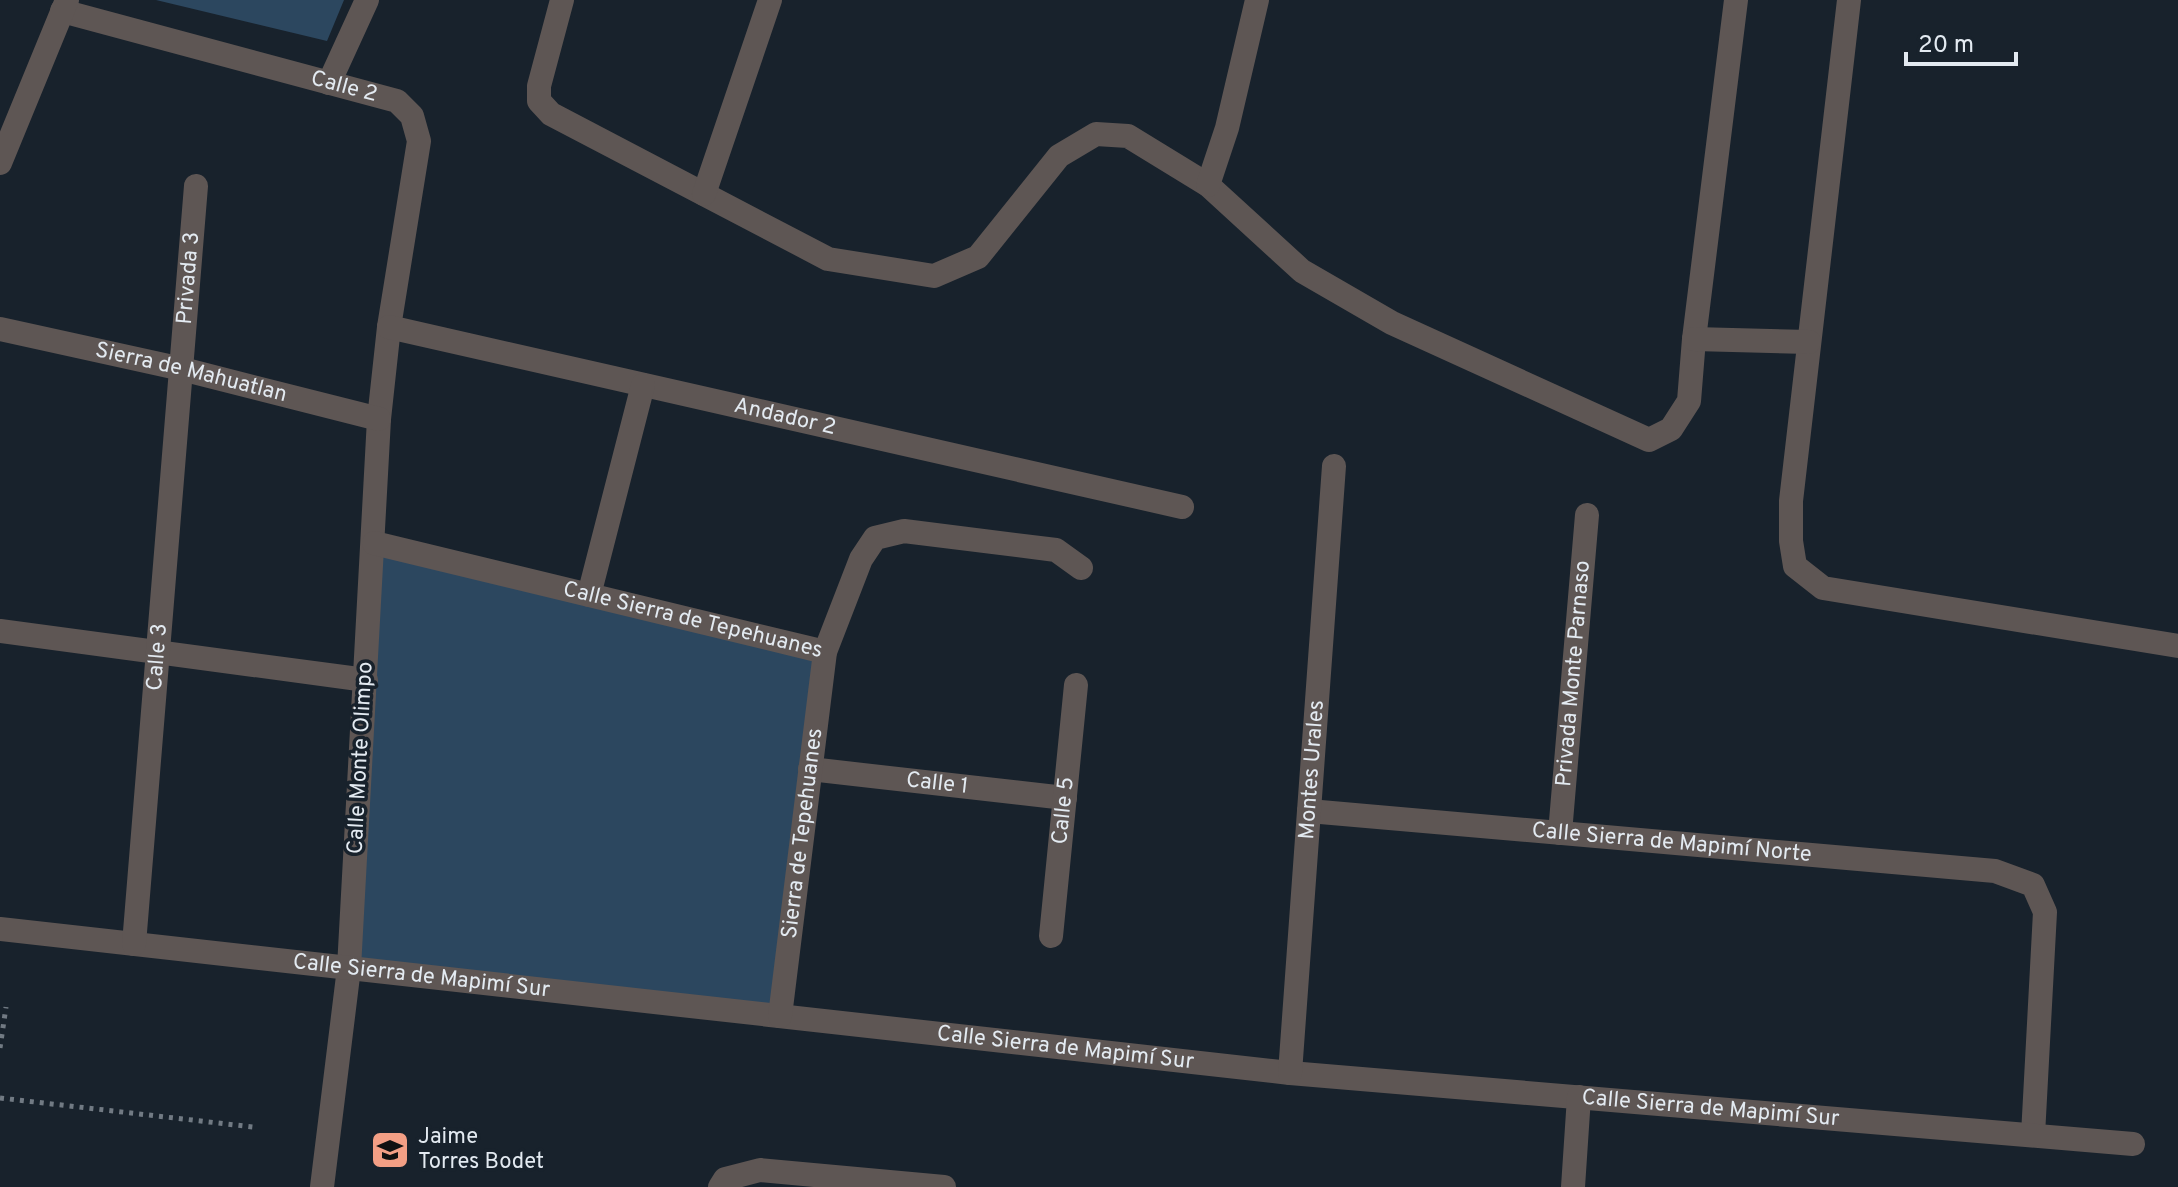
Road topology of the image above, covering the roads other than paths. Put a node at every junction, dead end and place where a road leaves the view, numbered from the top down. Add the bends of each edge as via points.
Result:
1 (367, 0) edge
2 (562, 0) edge
3 (770, 0) edge
4 (1257, 0) edge
5 (1736, 0) edge
6 (1849, 0) edge
7 (64, 5) edge
8 (329, 83) junction
9 (0, 163) edge
10 (1208, 185) junction
11 (196, 186) dead end
12 (704, 194) junction
13 (389, 327) junction
14 (0, 329) edge
15 (1694, 339) junction
16 (1809, 342) junction
17 (182, 369) junction
18 (643, 385) junction
19 (379, 419) junction
20 (1334, 466) dead end
21 (1182, 507) dead end
22 (1587, 515) dead end
23 (374, 543) junction
24 (1081, 568) dead end
25 (589, 595) junction
26 (0, 631) edge
27 (2178, 646) edge
28 (158, 652) junction
29 (825, 652) junction
30 (366, 680) junction
31 (1076, 685) dead end
32 (810, 769) junction
33 (1065, 798) junction
34 (1309, 811) junction
35 (1560, 833) junction
36 (0, 929) edge
37 (1051, 936) dead end
38 (134, 944) junction
39 (349, 968) junction
40 (780, 1016) junction
41 (1290, 1073) junction
42 (1579, 1097) junction
43 (2033, 1135) junction
44 (2133, 1144) dead end
45 (723, 1183) edge
46 (322, 1187) edge
47 (944, 1187) edge
48 (1573, 1187) edge

1 - 8 street
2 - 12 street via 539,101 551,114
3 - 12 street
4 - 10 street
5 - 15 street
6 - 16 street
7 - 8 street, Calle 2
7 - 9 street
8 - 13 street, Calle 2 via 397,101 412,116 419,141
10 - 12 street via 1128,136 1096,134 1059,156 978,257 934,276 828,259
10 - 15 street via 1302,271 1392,323 1649,440 1671,429 1689,401
11 - 17 street, Privada 3
13 - 18 street, Andador 2
13 - 19 street, Calle Monte Olimpo
14 - 17 street, Sierra de Mahuatlan
15 - 16 street
16 - 27 street via 1791,501 1795,566 1823,588
17 - 19 street, Sierra de Mahuatlan
17 - 28 street, Calle 3
18 - 21 street, Andador 2
18 - 25 street
19 - 23 street, Calle Monte Olimpo
20 - 34 street, Montes Urales
22 - 35 street, Privada Monte Parnaso
23 - 25 street, Calle Sierra de Tepehuanes
23 - 30 street, Calle Monte Olimpo
24 - 29 street, Calle Sierra de Tepehuanes via 1056,550 904,531 875,538 861,559
25 - 29 street, Calle Sierra de Tepehuanes
26 - 28 street
28 - 30 street
28 - 38 street, Calle 3
29 - 32 street, Sierra de Tepehuanes
30 - 39 street, Calle Monte Olimpo
31 - 33 street, Calle 5
32 - 33 street, Calle 1
32 - 40 street, Sierra de Tepehuanes
33 - 37 street, Calle 5
34 - 35 street, Calle Sierra de Mapimí Norte
34 - 41 street, Montes Urales
35 - 43 street, Calle Sierra de Mapimí Norte via 1995,871 2033,885 2045,912
36 - 38 street, Calle Sierra de Mapimí Sur
38 - 39 street, Calle Sierra de Mapimí Sur
39 - 40 street, Calle Sierra de Mapimí Sur
39 - 46 street, Calle Monte Olimpo
40 - 41 street, Calle Sierra de Mapimí Sur
41 - 42 street, Calle Sierra de Mapimí Sur
42 - 43 street, Calle Sierra de Mapimí Sur
42 - 48 street
43 - 44 street, Calle Sierra de Mapimí Sur
45 - 47 street via 760,1170

